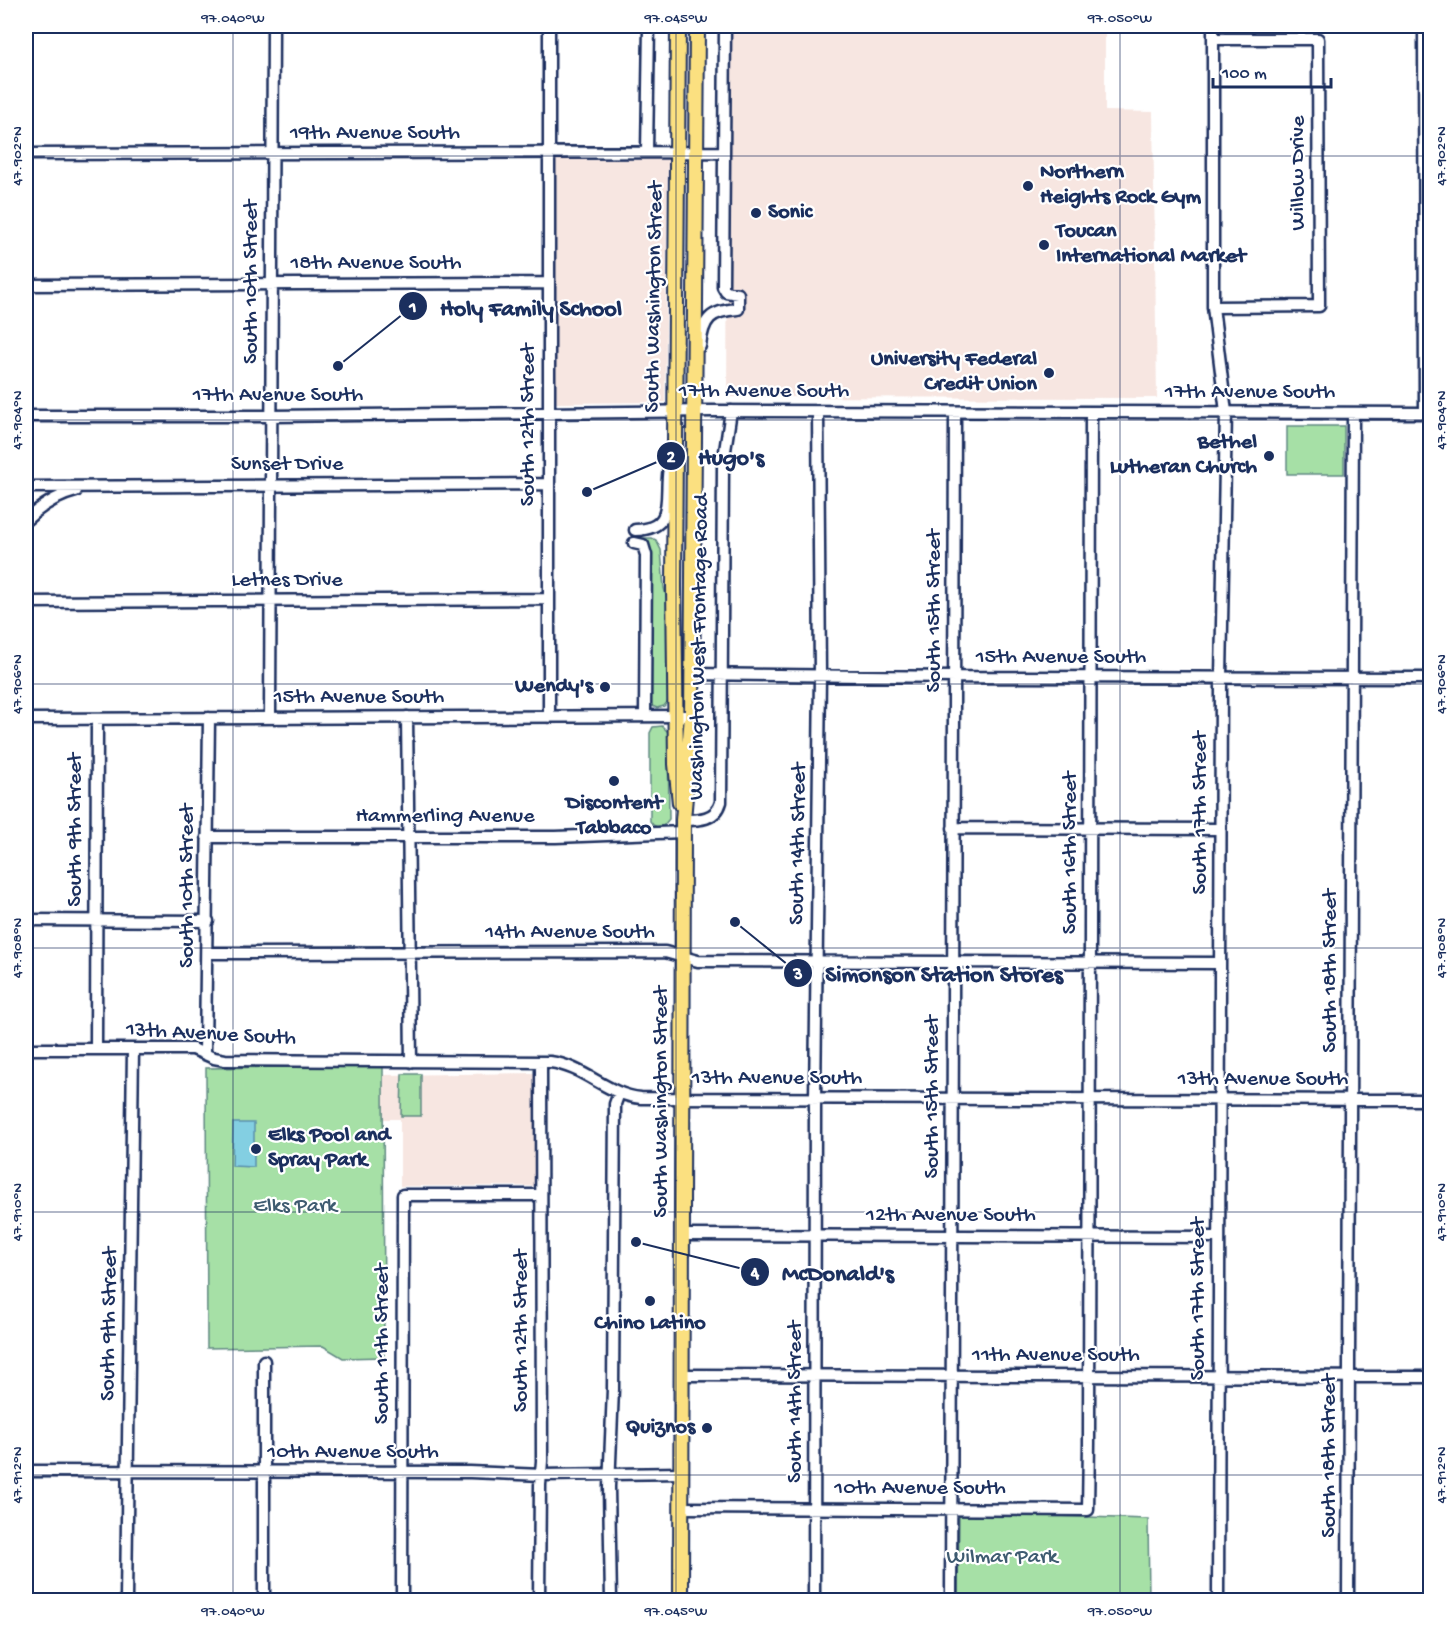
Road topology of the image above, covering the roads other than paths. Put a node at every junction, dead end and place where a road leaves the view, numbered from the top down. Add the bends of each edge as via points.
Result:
1 (273, 26) edge
2 (549, 26) edge
3 (649, 26) edge
4 (678, 26) edge
5 (697, 26) edge
6 (725, 26) edge
7 (1213, 26) edge
8 (1424, 26) edge
9 (1427, 38) edge
10 (1213, 39) junction
11 (646, 152) junction
12 (678, 152) junction
13 (695, 152) junction
14 (724, 152) junction
15 (548, 153) junction
16 (26, 154) edge
17 (272, 154) junction
18 (547, 283) junction
19 (272, 284) junction
20 (26, 285) edge
21 (1428, 306) edge
22 (1213, 307) junction
23 (694, 379) junction
24 (674, 411) junction
25 (693, 411) junction
26 (731, 411) junction
27 (818, 411) junction
28 (1091, 412) junction
29 (1226, 412) junction
30 (549, 413) junction
31 (954, 413) junction
32 (1353, 413) junction
33 (1428, 413) edge
34 (26, 416) edge
35 (271, 416) junction
36 (674, 455) junction
37 (271, 484) junction
38 (549, 484) junction
39 (26, 487) edge
40 (92, 487) junction
41 (26, 520) edge
42 (635, 530) dead end
43 (634, 543) dead end
44 (548, 599) junction
45 (270, 601) junction
46 (26, 602) edge
47 (692, 674) junction
48 (722, 674) junction
49 (820, 675) junction
50 (1091, 676) junction
51 (954, 677) junction
52 (1221, 678) junction
53 (1351, 678) junction
54 (1431, 678) edge
55 (645, 716) junction
56 (675, 716) junction
57 (692, 716) junction
58 (406, 717) junction
59 (549, 717) junction
60 (26, 718) edge
61 (97, 718) junction
62 (209, 718) junction
63 (270, 718) junction
64 (683, 826) junction
65 (953, 828) junction
66 (1220, 829) junction
67 (1090, 830) junction
68 (207, 837) junction
69 (408, 837) junction
70 (95, 919) junction
71 (26, 920) edge
72 (208, 921) junction
73 (207, 953) junction
74 (409, 953) junction
75 (683, 958) junction
76 (817, 962) junction
77 (953, 963) junction
78 (1090, 963) junction
79 (1220, 963) junction
80 (26, 1049) edge
81 (96, 1049) junction
82 (133, 1049) junction
83 (205, 1054) junction
84 (411, 1062) junction
85 (541, 1062) junction
86 (619, 1093) junction
87 (681, 1099) junction
88 (815, 1099) junction
89 (953, 1099) junction
90 (1089, 1100) junction
91 (1219, 1100) junction
92 (1350, 1100) junction
93 (1431, 1100) edge
94 (542, 1195) junction
95 (682, 1235) junction
96 (1090, 1235) junction
97 (816, 1236) junction
98 (952, 1236) junction
99 (1219, 1237) junction
100 (264, 1361) dead end
101 (681, 1375) junction
102 (815, 1375) junction
103 (952, 1375) junction
104 (1089, 1376) junction
105 (1218, 1377) junction
106 (1350, 1377) junction
107 (1431, 1377) edge
108 (26, 1471) edge
109 (127, 1472) junction
110 (403, 1472) junction
111 (265, 1473) junction
112 (610, 1473) junction
113 (681, 1473) junction
114 (542, 1474) junction
115 (681, 1508) junction
116 (815, 1509) junction
117 (951, 1509) junction
118 (1088, 1510) joint
119 (126, 1600) edge
120 (264, 1600) edge
121 (402, 1600) edge
122 (539, 1600) edge
123 (610, 1600) edge
124 (681, 1600) edge
125 (814, 1600) edge
126 (951, 1600) edge
127 (1218, 1600) edge
128 (1348, 1600) edge

1 - 17 street, South 10th Street
2 - 15 street, South 12th Street
3 - 11 street
4 - 12 main road, South Washington Street
5 - 13 main road, South Washington Street
6 - 14 street
7 - 10 street, South 17th Street
8 - 9 street
9 - 21 street
10 - 22 street, South 17th Street
10 - 22 street, Willow Drive via 1318,39 1319,306
11 - 12 street, 19th Avenue South
11 - 15 street, 19th Avenue South
12 - 13 street, 19th Avenue South
12 - 24 main road, South Washington Street
13 - 14 street, 19th Avenue South
13 - 23 main road, South Washington Street
14 - 23 street via 723,287 726,292 738,294 738,309 716,312 706,322
15 - 17 street, 19th Avenue South
15 - 18 street, South 12th Street
16 - 17 street, 19th Avenue South
17 - 19 street, South 10th Street
18 - 19 street, 18th Avenue South
18 - 30 street, South 12th Street
19 - 20 street, 18th Avenue South
19 - 35 street, South 10th Street
21 - 33 street
22 - 29 street, South 17th Street
23 - 25 main road, South Washington Street
24 - 25 street, 17th Avenue South
24 - 30 street, 17th Avenue South
24 - 36 main road, South Washington Street
25 - 26 street, 17th Avenue South
25 - 47 main road, South Washington Street
26 - 27 street, 17th Avenue South
26 - 48 street, Washington West Frontage Road via 723,464
27 - 31 street, 17th Avenue South
27 - 49 street, South 14th Street
28 - 29 street, 17th Avenue South
28 - 31 street, 17th Avenue South
28 - 50 street, South 16th Street
29 - 32 street, 17th Avenue South
29 - 52 street, South 17th Street
30 - 35 street, 17th Avenue South
30 - 38 street, South 12th Street
31 - 51 street, South 15th Street
32 - 33 street, 17th Avenue South
32 - 53 street, South 18th Street
34 - 35 street, 17th Avenue South
35 - 37 street, South 10th Street
36 - 42 street via 668,470 664,515 655,526
36 - 56 main road, South Washington Street
37 - 38 street, Sunset Drive
37 - 40 street, Sunset Drive
37 - 45 street, South 10th Street
38 - 44 street, South 12th Street
39 - 40 street, Sunset Drive
40 - 41 street via 60,495
43 - 55 street via 643,545 646,555
44 - 45 street, Letnes Drive
44 - 59 street, South 12th Street
45 - 46 street, Letnes Drive
45 - 63 street, South 10th Street
47 - 48 street, 15th Avenue South
47 - 57 main road, South Washington Street
48 - 49 street, 15th Avenue South
48 - 64 street, Washington West Frontage Road via 721,802 712,816
49 - 51 street, 15th Avenue South
49 - 76 street, South 14th Street
50 - 51 street, 15th Avenue South
50 - 52 street, 15th Avenue South
50 - 67 street, South 16th Street
51 - 65 street, South 15th Street
52 - 53 street, 15th Avenue South
52 - 66 street, South 17th Street
53 - 54 street, 15th Avenue South
53 - 92 street, South 18th Street
55 - 56 street, 15th Avenue South
55 - 59 street, 15th Avenue South
56 - 57 street, 15th Avenue South
56 - 64 main road, South Washington Street
57 - 64 main road, South Washington Street
58 - 59 street, 15th Avenue South
58 - 63 street, 15th Avenue South
58 - 69 street
60 - 61 street, 15th Avenue South
61 - 62 street, 15th Avenue South
61 - 70 street, South 9th Street
62 - 63 street, 15th Avenue South
62 - 68 street, South 10th Street
64 - 69 street, Hammerling Avenue via 556,837
64 - 75 main road, South Washington Street
65 - 67 street
65 - 77 street, South 15th Street
66 - 67 street
66 - 79 street, South 17th Street
67 - 78 street, South 16th Street
68 - 69 street, Hammerling Avenue
68 - 72 street, South 10th Street
69 - 74 street
70 - 71 street
70 - 72 street
70 - 81 street, South 9th Street
72 - 73 street, South 10th Street
73 - 74 street, 14th Avenue South
73 - 83 street, South 10th Street
74 - 75 street, 14th Avenue South via 665,952
74 - 84 street
75 - 76 street, 14th Avenue South
75 - 87 main road, South Washington Street
76 - 77 street, 14th Avenue South
76 - 88 street, South 14th Street
77 - 78 street, 14th Avenue South
77 - 89 street, South 15th Street
78 - 79 street, 14th Avenue South
78 - 90 street, South 16th Street
79 - 91 street, South 17th Street
80 - 81 street, 13th Avenue South
81 - 82 street, 13th Avenue South
82 - 83 street, 13th Avenue South via 193,1049
82 - 109 street, South 9th Street
83 - 84 street, 13th Avenue South via 225,1060
84 - 85 street, 13th Avenue South
85 - 86 street, 13th Avenue South via 568,1065
85 - 94 street, South 12th Street
86 - 87 street, 13th Avenue South
86 - 112 street via 615,1104
87 - 88 street, 13th Avenue South
87 - 95 main road, South Washington Street
88 - 89 street, 13th Avenue South
88 - 97 street, South 14th Street
89 - 90 street, 13th Avenue South
89 - 98 street, South 15th Street
90 - 91 street, 13th Avenue South
90 - 96 street, South 16th Street
91 - 92 street, 13th Avenue South
91 - 99 street, South 17th Street
92 - 93 street, 13th Avenue South
92 - 106 street, South 18th Street
94 - 110 street, South 11th Street via 403,1195
94 - 114 street, South 12th Street
95 - 97 street, 12th Avenue South
95 - 101 main road, South Washington Street
96 - 98 street, 12th Avenue South
96 - 99 street, 12th Avenue South
96 - 104 street, South 16th Street
97 - 98 street, 12th Avenue South
97 - 102 street, South 14th Street
98 - 103 street, South 15th Street
99 - 105 street, South 17th Street
100 - 111 street
101 - 102 street, 11th Avenue South
101 - 113 main road, South Washington Street
102 - 103 street, 11th Avenue South
102 - 116 street, South 14th Street
103 - 104 street, 11th Avenue South
103 - 117 street, South 15th Street
104 - 105 street, 11th Avenue South
104 - 118 street, South 16th Street
105 - 106 street, 11th Avenue South
105 - 127 street, South 17th Street
106 - 107 street, 11th Avenue South
106 - 128 street, South 18th Street
108 - 109 street, 10th Avenue South
109 - 111 street, 10th Avenue South
109 - 119 street, South 9th Street
110 - 111 street, 10th Avenue South
110 - 114 street, 10th Avenue South
110 - 121 street, South 11th Street
111 - 120 street
112 - 113 street, 10th Avenue South
112 - 114 street, 10th Avenue South
112 - 123 street
113 - 115 main road, South Washington Street
114 - 122 street, South 12th Street
115 - 116 street, 10th Avenue South
115 - 124 main road, South Washington Street
116 - 117 street, 10th Avenue South
116 - 125 street, South 14th Street
117 - 118 street, 10th Avenue South
117 - 126 street, South 15th Street

